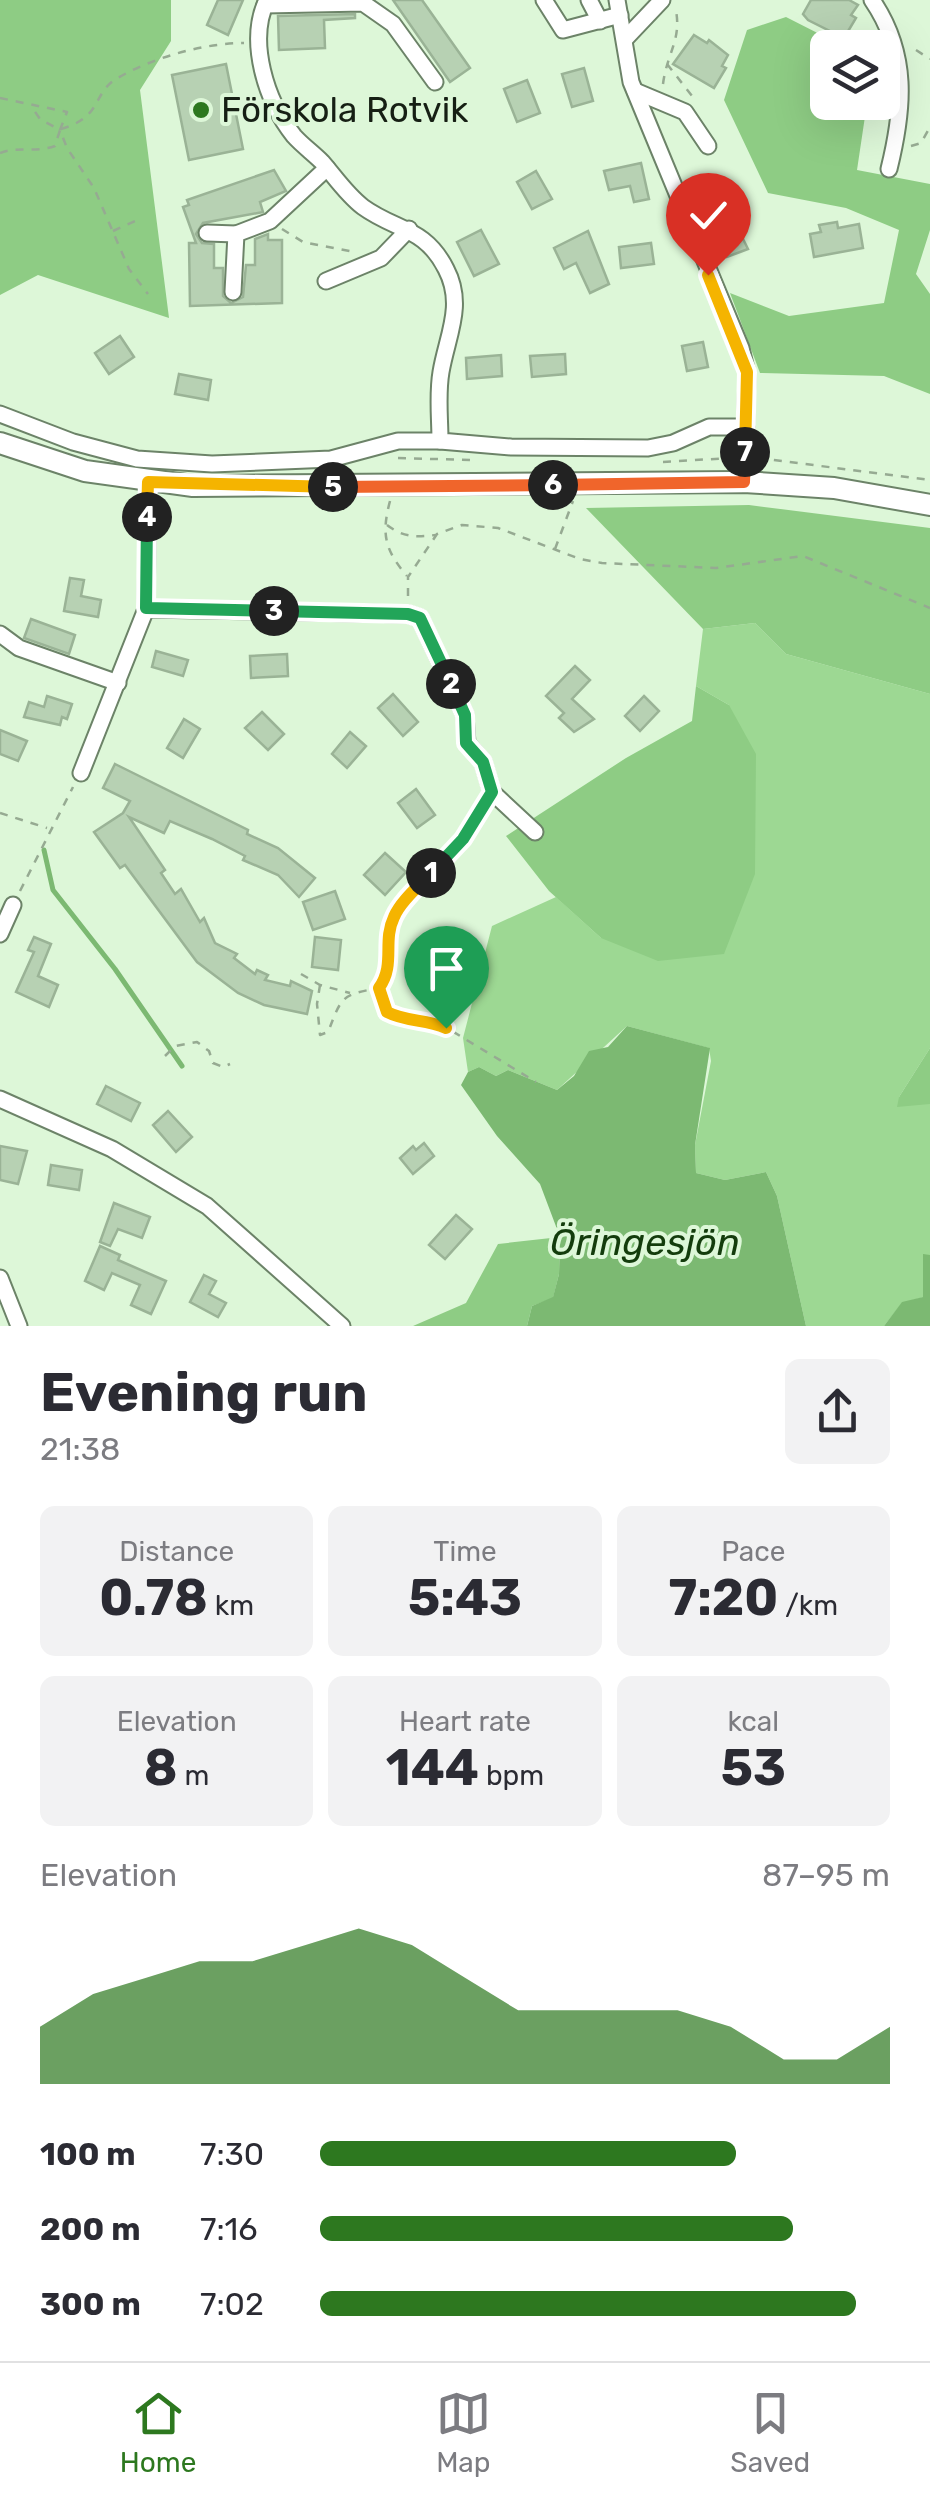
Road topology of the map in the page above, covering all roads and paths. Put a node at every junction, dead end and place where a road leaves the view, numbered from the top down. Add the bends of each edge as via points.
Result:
1 (544, 0) edge
2 (588, 0) edge
3 (662, 0) edge
4 (670, 0) edge
5 (872, 0) edge
6 (264, 7) edge
7 (619, 8) edge
8 (600, 20) junction
9 (626, 38) junction
10 (258, 43) junction
11 (916, 50) dead end
12 (930, 59) edge
13 (666, 64) junction
14 (435, 82) dead end
15 (635, 91) junction
16 (0, 98) edge
17 (662, 101) junction
18 (32, 106) junction
19 (696, 124) junction
20 (930, 127) edge
21 (60, 130) junction
22 (904, 145) dead end
23 (708, 146) dead end
24 (0, 153) edge
25 (327, 168) junction
26 (888, 168) dead end
27 (142, 218) dead end
28 (270, 221) junction
29 (409, 229) junction
30 (111, 231) junction
31 (207, 233) dead end
32 (236, 234) junction
33 (362, 266) junction
34 (326, 281) dead end
35 (234, 292) dead end
36 (148, 294) dead end
37 (0, 414) edge
38 (746, 427) junction
39 (440, 441) junction
40 (0, 442) edge
41 (744, 457) junction
42 (690, 462) dead end
43 (930, 480) edge
44 (148, 482) junction
45 (744, 482) junction
46 (572, 500) dead end
47 (390, 502) dead end
48 (930, 504) edge
49 (386, 524) junction
50 (437, 534) junction
51 (554, 549) junction
52 (408, 577) junction
53 (146, 608) junction
54 (930, 608) edge
55 (408, 614) junction
56 (0, 634) edge
57 (118, 683) junction
58 (81, 773) joint
59 (492, 792) junction
60 (0, 813) edge
61 (48, 828) junction
62 (535, 832) dead end
63 (13, 906) joint
64 (0, 934) edge
65 (301, 974) dead end
66 (320, 985) junction
67 (379, 988) junction
68 (351, 993) junction
69 (165, 1056) dead end
70 (230, 1064) dead end
71 (536, 1082) dead end
72 (0, 1099) edge
73 (0, 1278) edge
74 (18, 1326) edge
75 (342, 1326) edge

1 - 8 street via 563,30
2 - 8 street
3 - 9 street
4 - 13 path via 680,28
5 - 26 street via 897,46 900,67 900,124
6 - 10 street
6 - 14 street via 363,3 393,24
7 - 8 street
7 - 9 street
9 - 15 street
10 - 21 path via 200,50 113,80 82,123
10 - 25 street via 277,109
11 - 12 path
13 - 17 path
13 - 19 path via 695,98 704,120
15 - 17 street
15 - 38 street via 740,348 747,372
16 - 18 path
17 - 19 street
18 - 21 path
18 - 21 path via 67,112
19 - 23 street
20 - 22 path via 921,143
21 - 24 path via 56,146
21 - 30 path
25 - 28 street
25 - 29 street via 364,207
27 - 30 path
28 - 32 street
28 - 33 path via 303,242 351,250
29 - 33 street via 381,258
29 - 39 street via 435,249 454,288 454,326 440,382
30 - 36 path
31 - 32 street
32 - 35 street
33 - 34 street
37 - 39 street via 137,459 212,464 331,458 398,441
38 - 39 street via 709,427 648,448
38 - 41 street
40 - 44 main road via 86,471
41 - 42 path
41 - 43 path
41 - 45 street
44 - 45 main road
44 - 53 street
45 - 48 main road
46 - 51 path
47 - 49 path
49 - 50 path via 414,538
49 - 52 path via 388,554
50 - 51 path via 462,524 498,528
50 - 52 path
51 - 54 path via 602,563 716,568 803,556
52 - 55 path
53 - 55 street
53 - 57 street
55 - 59 street via 420,618 465,715 466,743 483,762
56 - 57 street via 18,648
57 - 58 street
58 - 61 path
59 - 62 street
59 - 67 path via 463,839 394,917 389,974
60 - 61 path
61 - 63 path
63 - 64 street
65 - 66 path
66 - 68 path
66 - 68 path via 320,1035 328,1032 336,1004
67 - 68 path
67 - 71 path via 387,1012 442,1025
69 - 70 path via 175,1046 198,1042 212,1063
72 - 75 street via 112,1148 208,1206
73 - 74 street

